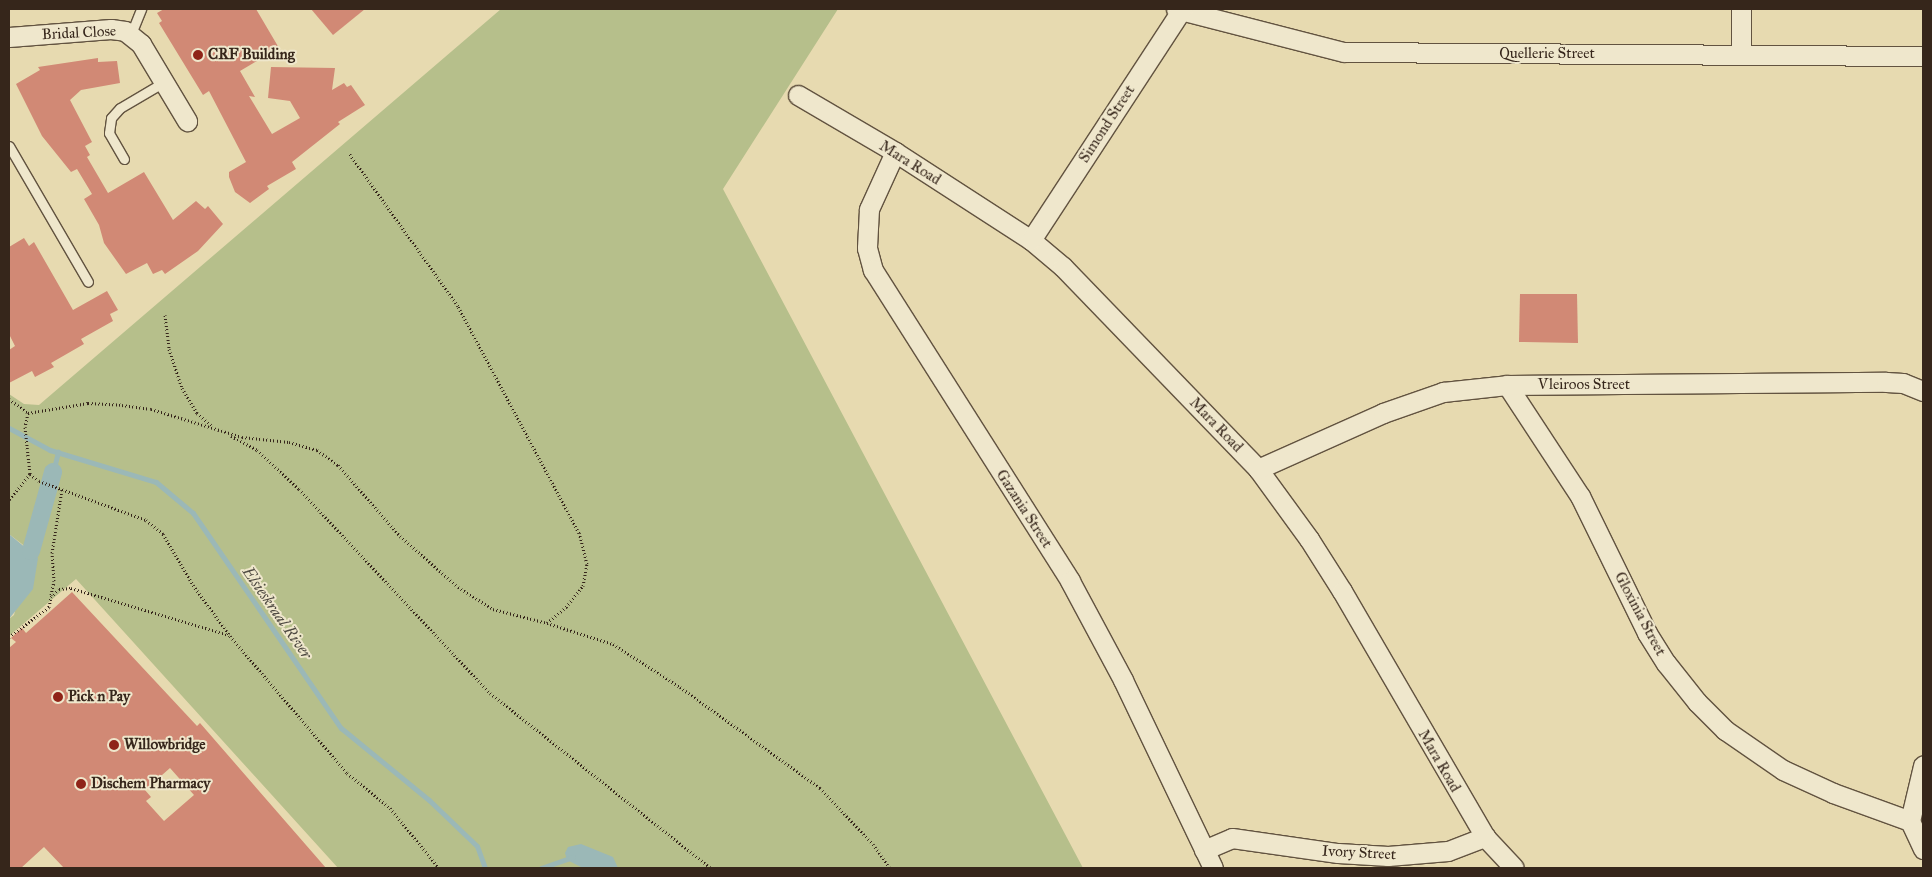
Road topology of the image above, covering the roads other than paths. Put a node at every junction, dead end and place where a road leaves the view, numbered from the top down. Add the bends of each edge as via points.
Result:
1 (141, 9) edge
2 (1741, 9) edge
3 (1180, 10) edge
4 (131, 34) junction
5 (10, 37) edge
6 (1741, 53) junction
7 (1923, 56) edge
8 (164, 82) junction
9 (798, 95) dead end
10 (187, 121) dead end
11 (9, 146) edge
12 (894, 152) junction
13 (124, 159) dead end
14 (1031, 240) junction
15 (88, 282) dead end
16 (1508, 385) junction
17 (1923, 390) edge
18 (1258, 469) junction
19 (1923, 766) edge
20 (1910, 821) junction
21 (1485, 837) junction
22 (1923, 849) edge
23 (1204, 850) junction
24 (1213, 868) edge
25 (1514, 868) edge

1 - 4 lane
2 - 6 street
3 - 6 street, Quellerie Street via 1344,52
3 - 14 street, Simond Street
4 - 5 street, Bridal Close via 111,29
4 - 8 street, Bridal Close via 141,44
6 - 7 street, Quellerie Street
8 - 10 street, Bridal Close
8 - 13 lane via 120,108 111,118 109,133
9 - 12 street, Mara Road
11 - 15 lane
12 - 14 street, Mara Road
12 - 23 street, Gazania Street via 869,209 867,248 874,270 1070,581 1123,680
14 - 18 street, Mara Road via 1063,267
16 - 17 street, Vleiroos Street via 1886,382
16 - 18 street, Vleiroos Street via 1443,392 1420,399
16 - 20 street, Gloxinia Street via 1580,496 1647,633 1697,702 1725,730 1783,770 1833,794
18 - 21 street, Mara Road via 1342,591
19 - 20 street
20 - 22 street
21 - 23 street, Ivory Street via 1448,851 1388,856 1338,853 1232,838
21 - 25 street, Mara Road
23 - 24 street, Gazania Street

